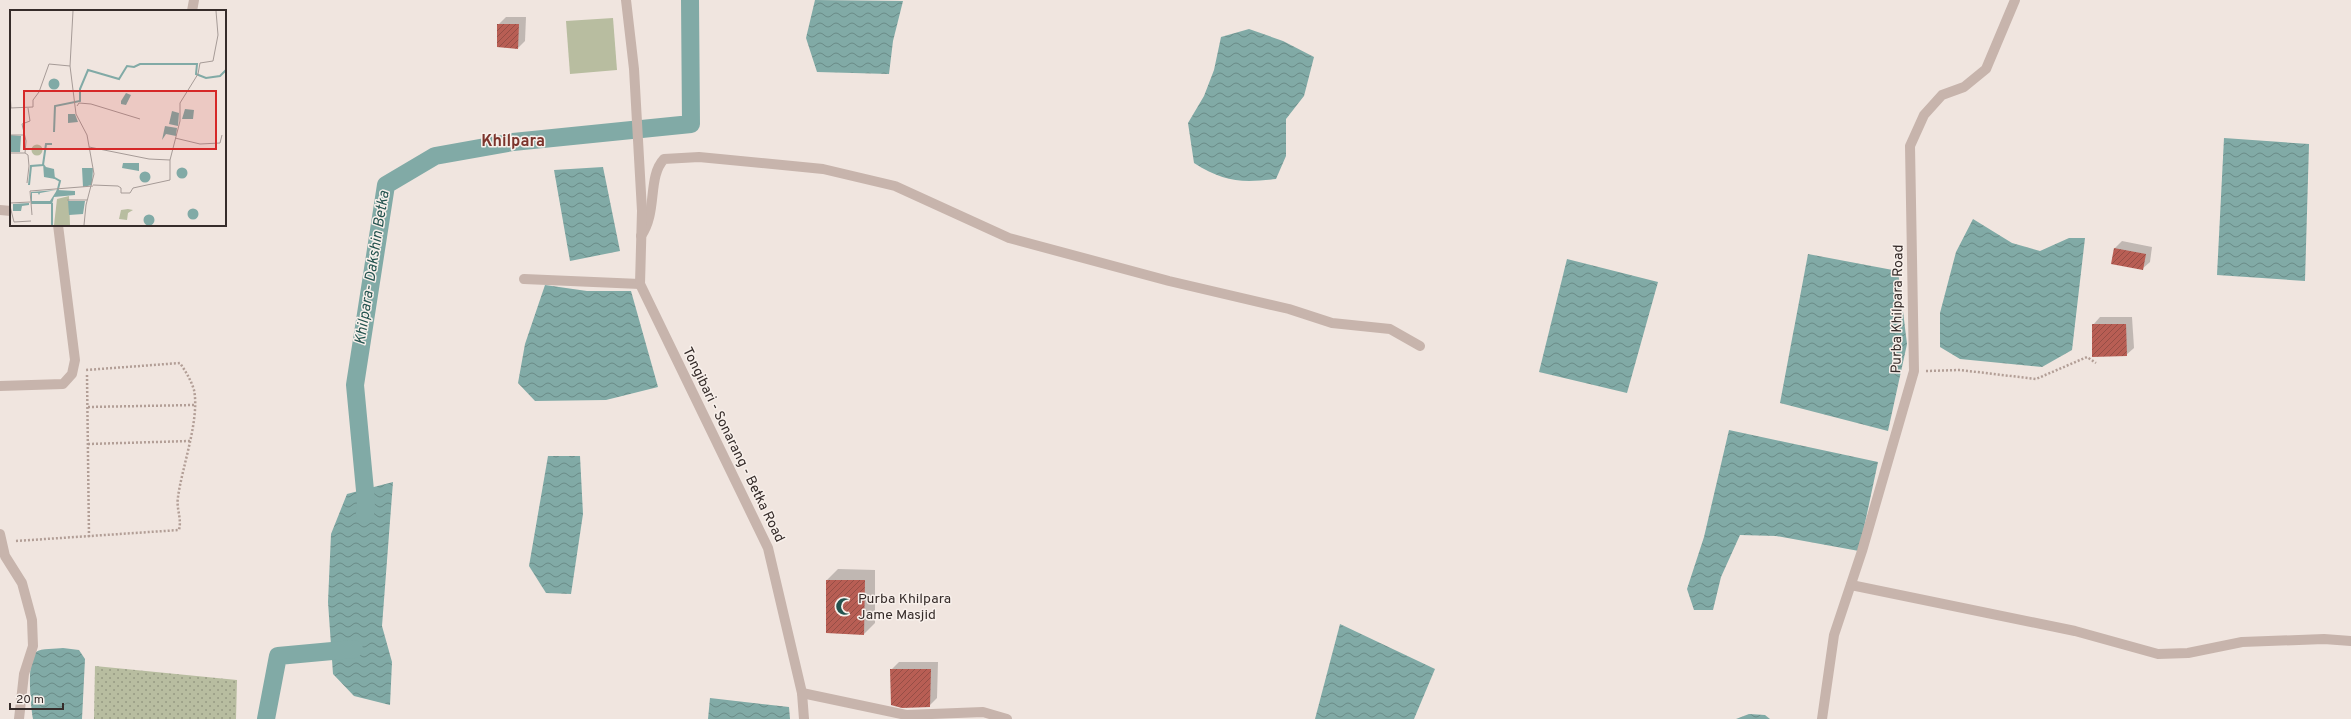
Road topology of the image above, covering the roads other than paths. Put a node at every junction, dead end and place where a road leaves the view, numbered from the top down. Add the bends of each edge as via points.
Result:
1 (194, 0) edge
2 (626, 0) edge
3 (2015, 0) edge
4 (192, 10) edge
5 (58, 226) edge
6 (641, 236) junction
7 (524, 279) dead end
8 (640, 284) junction
9 (1420, 346) dead end
10 (0, 386) edge
11 (0, 539) edge
12 (1851, 585) junction
13 (2351, 641) edge
14 (802, 693) junction
15 (20, 719) edge
16 (804, 719) edge
17 (1006, 719) edge
18 (1822, 719) edge

1 - 4 street
2 - 6 street, Tongibari - Sonarang - Betka Road via 637,115
3 - 12 street, Purba Khilpara Road via 1986,69 1964,87 1942,95 1924,115 1910,146 1914,371
5 - 10 street via 75,360 72,374 64,384
6 - 8 street, Tongibari - Sonarang - Betka Road
6 - 9 street via 650,219 657,166 664,159 699,157 823,168 895,186 1009,238 1169,281 1289,309 1332,323 1390,329
7 - 8 street
8 - 14 street, Tongibari - Sonarang - Betka Road via 768,548
11 - 15 street via 5,556 22,583 32,620 33,646 24,674
12 - 13 street via 2074,631 2158,654 2188,653 2242,642 2324,639
12 - 18 street, Purba Khilpara Road via 1834,635
14 - 16 street, Tongibari - Sonarang - Betka Road
14 - 17 street via 906,715 982,712

